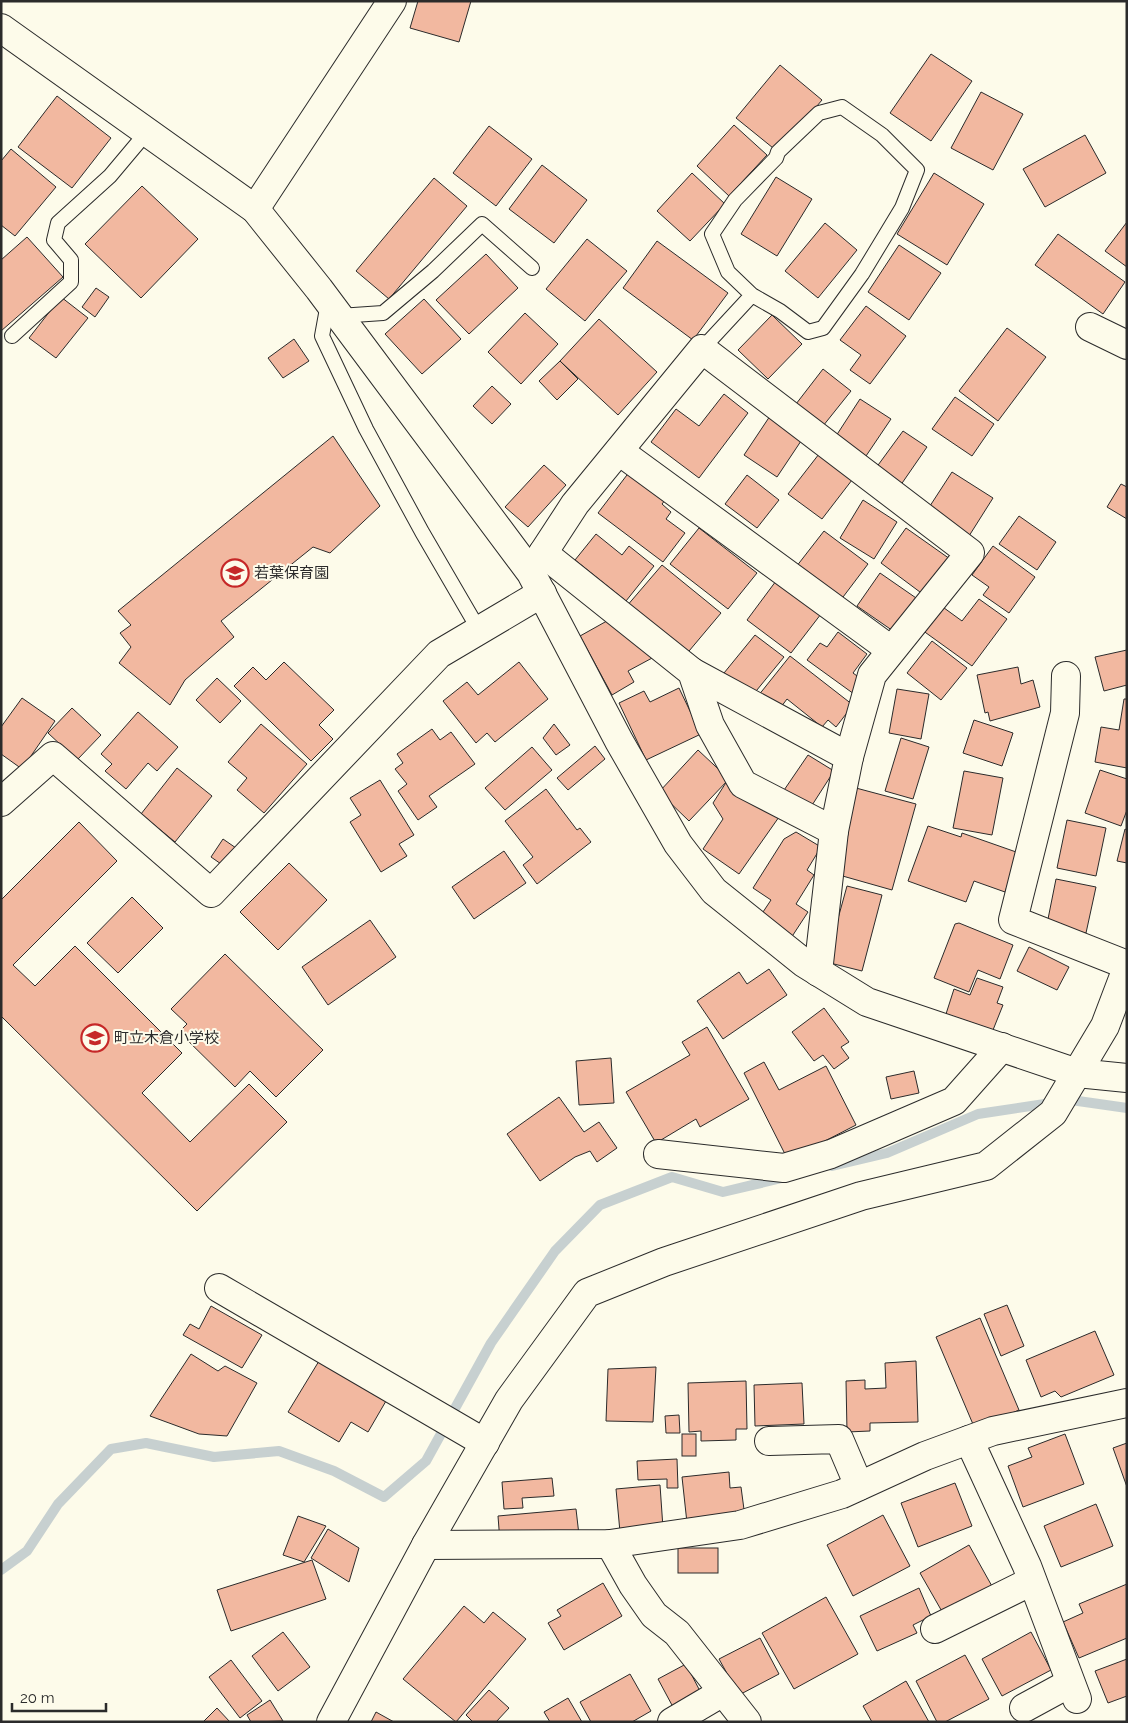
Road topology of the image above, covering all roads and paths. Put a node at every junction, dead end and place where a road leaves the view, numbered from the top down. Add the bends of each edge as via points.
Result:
1 (392, 1) edge
2 (1, 28) edge
3 (147, 132) junction
4 (255, 209) junction
5 (532, 268) dead end
6 (752, 295) junction
7 (334, 309) junction
8 (1090, 327) dead end
9 (12, 336) dead end
10 (1127, 345) edge
11 (702, 349) junction
12 (618, 450) junction
13 (538, 573) junction
14 (479, 630) junction
15 (891, 650) junction
16 (692, 672) junction
17 (1066, 676) dead end
18 (849, 757) junction
19 (1, 802) edge
20 (834, 831) junction
21 (1127, 967) edge
22 (818, 972) junction
23 (1002, 1047) junction
24 (1077, 1072) junction
25 (1127, 1078) edge
26 (658, 1154) dead end
27 (219, 1288) dead end
28 (1127, 1403) edge
29 (969, 1440) junction
30 (769, 1441) dead end
31 (484, 1443) junction
32 (859, 1486) junction
33 (610, 1544) junction
34 (426, 1546) junction
35 (1032, 1581) junction
36 (935, 1629) dead end
37 (724, 1692) junction
38 (1024, 1708) dead end
39 (331, 1722) edge
40 (672, 1722) edge
41 (747, 1722) edge

1 - 4 street
2 - 3 street
3 - 4 street
3 - 9 lane via 110,176 58,223 54,240 71,260 71,282
4 - 7 street
5 - 7 lane via 482,224 383,313
6 - 6 lane via 780,310 808,332 823,328 862,274 902,208 917,170 882,135 842,107 818,113 735,200 712,234 728,272
6 - 11 lane
7 - 13 street
7 - 14 lane via 322,336 366,429
8 - 10 street
11 - 12 street
11 - 15 street via 970,553
12 - 13 street via 575,504
12 - 15 street
13 - 14 street
13 - 16 street
13 - 22 street via 620,741 678,844 714,890
14 - 19 street via 439,654 211,893 53,756
15 - 18 street via 872,675
16 - 18 street
16 - 20 street via 710,725 743,784
17 - 21 street via 1065,713 1013,920
18 - 20 street
20 - 22 street
21 - 24 street via 1105,1026
22 - 23 street via 868,1002
23 - 24 street
23 - 26 street via 954,1101 831,1154 784,1168
24 - 25 street
24 - 31 street via 1053,1113 986,1166 861,1196 664,1262 587,1294 509,1400
27 - 31 street
28 - 29 street via 993,1431
29 - 32 street
29 - 35 street
30 - 32 street via 839,1439
31 - 34 street
32 - 33 street via 740,1525
33 - 34 street
33 - 37 street via 654,1615 676,1633
34 - 39 street
35 - 36 street
35 - 38 street via 1074,1691
37 - 40 street
37 - 41 street

